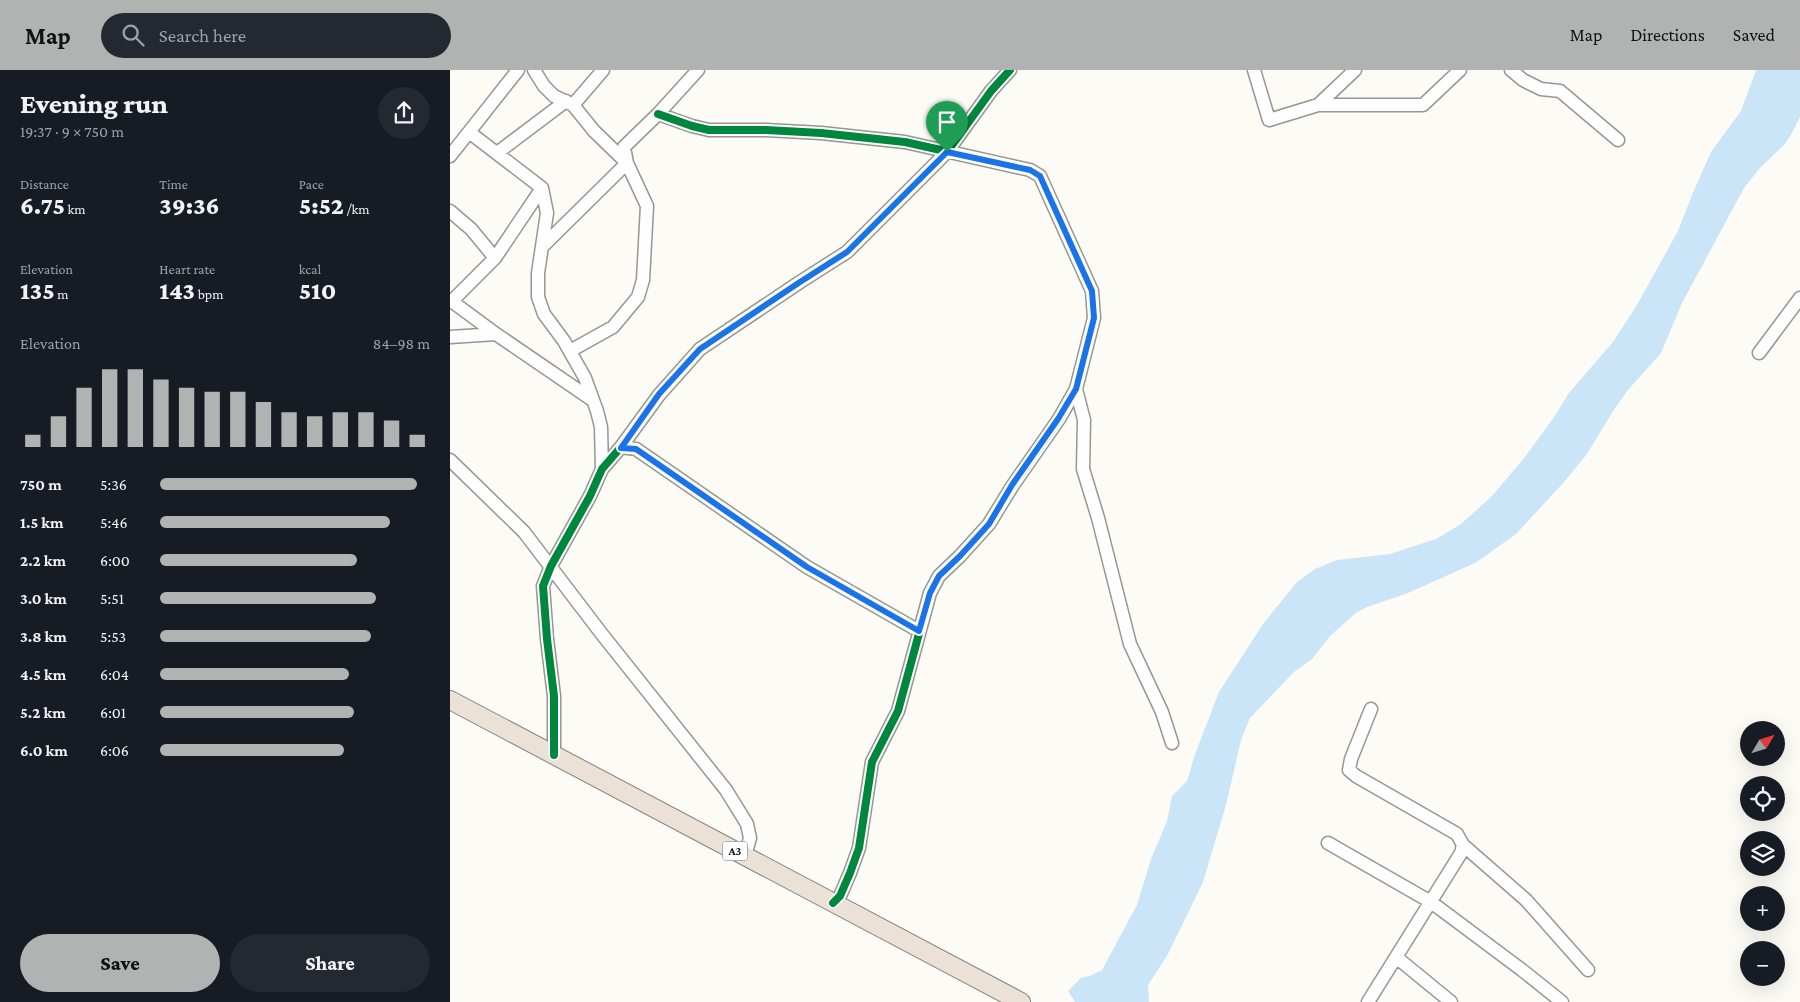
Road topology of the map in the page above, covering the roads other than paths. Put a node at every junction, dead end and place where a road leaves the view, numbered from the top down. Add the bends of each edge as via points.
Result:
1 (518, 70) edge
2 (534, 70) edge
3 (603, 70) edge
4 (698, 70) edge
5 (1010, 70) edge
6 (1254, 70) edge
7 (1356, 70) edge
8 (1460, 70) edge
9 (1511, 70) edge
10 (569, 103) junction
11 (1318, 105) junction
12 (658, 114) junction
13 (469, 132) junction
14 (1618, 140) dead end
15 (947, 152) junction
16 (497, 153) junction
17 (450, 156) edge
18 (627, 163) junction
19 (542, 188) junction
20 (450, 211) edge
21 (542, 247) junction
22 (494, 258) junction
23 (1800, 298) edge
24 (451, 301) edge
25 (496, 334) junction
26 (450, 337) edge
27 (570, 351) junction
28 (1760, 353) dead end
29 (1076, 389) junction
30 (591, 398) junction
31 (621, 448) junction
32 (450, 460) edge
33 (602, 469) junction
34 (551, 566) junction
35 (919, 631) junction
36 (450, 700) edge
37 (1371, 709) dead end
38 (1172, 743) dead end
39 (554, 754) junction
40 (1328, 843) dead end
41 (1463, 845) junction
42 (745, 856) junction
43 (1431, 902) junction
44 (833, 903) junction
45 (1396, 957) junction
46 (1588, 970) dead end
47 (1021, 1002) edge
48 (1368, 1002) edge
49 (1451, 1002) edge
50 (1562, 1002) edge

1 - 13 street
2 - 10 street via 554,96
3 - 10 street
4 - 12 street
5 - 15 street
6 - 11 street via 1269,120
7 - 11 street
8 - 11 street via 1423,105
9 - 14 street via 1541,89 1560,91
10 - 16 street
10 - 18 street
12 - 15 street via 709,130 821,133 905,142
12 - 18 street via 624,147
13 - 16 street
13 - 17 street
15 - 29 street via 1030,170 1040,176 1092,291 1094,318
15 - 31 street via 847,252 700,349 659,394
16 - 19 street
18 - 21 street
18 - 27 street via 646,206 643,280 638,297 613,327
19 - 21 street via 546,214
19 - 22 street
20 - 22 street via 471,229
21 - 27 street via 538,297 544,314
22 - 24 street
23 - 28 street
24 - 25 street
25 - 26 street
25 - 30 street
27 - 30 street via 585,378
29 - 35 street via 989,524 939,576 930,593
29 - 38 street via 1084,420 1083,469 1130,644 1162,712
30 - 33 street via 600,427
31 - 33 street
31 - 35 street via 636,449 807,567
32 - 34 street via 524,532
33 - 34 street
34 - 39 street via 543,586 554,696
34 - 42 street via 726,790 747,824 750,838
35 - 44 street via 898,711 872,762 859,848 840,896
36 - 39 highway, A3
37 - 41 street via 1349,770 1457,834
39 - 42 highway, A3
40 - 43 street
41 - 43 street via 1461,854
41 - 46 street via 1526,900
42 - 44 highway, A3
43 - 45 street
43 - 50 street
44 - 47 highway, A3
45 - 48 street
45 - 49 street

